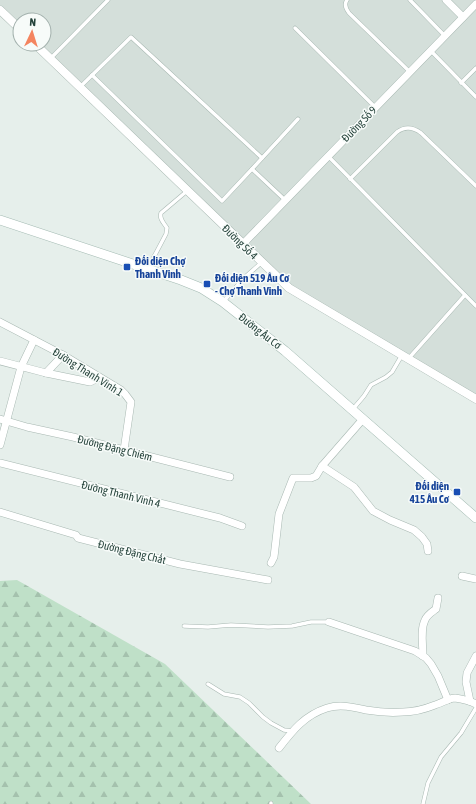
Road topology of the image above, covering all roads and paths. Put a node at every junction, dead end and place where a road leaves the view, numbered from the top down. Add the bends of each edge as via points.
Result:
1 (108, 0) edge
2 (347, 0) edge
3 (410, 0) edge
4 (446, 0) edge
5 (476, 4) edge
6 (0, 10) edge
7 (463, 17) junction
8 (12, 21) edge
9 (295, 28) dead end
10 (445, 36) junction
11 (431, 51) junction
12 (43, 52) edge
13 (50, 59) junction
14 (476, 68) edge
15 (410, 72) junction
16 (92, 75) junction
17 (462, 83) junction
18 (80, 87) junction
19 (476, 98) edge
20 (375, 108) junction
21 (298, 119) dead end
22 (328, 156) junction
23 (262, 158) junction
24 (252, 169) junction
25 (350, 179) junction
26 (476, 186) edge
27 (187, 191) junction
28 (285, 200) junction
29 (0, 220) edge
30 (242, 245) junction
31 (262, 263) junction
32 (148, 269) junction
33 (465, 295) junction
34 (223, 302) junction
35 (476, 306) edge
36 (0, 322) edge
37 (34, 340) junction
38 (63, 355) junction
39 (405, 357) junction
40 (0, 361) edge
41 (21, 367) junction
42 (46, 373) junction
43 (97, 376) junction
44 (476, 399) edge
45 (352, 410) junction
46 (362, 419) junction
47 (3, 420) edge
48 (0, 445) edge
49 (124, 450) junction
50 (0, 463) edge
51 (322, 466) junction
52 (230, 477) dead end
53 (0, 512) edge
54 (476, 518) edge
55 (242, 526) dead end
56 (428, 551) dead end
57 (271, 563) dead end
58 (462, 576) dead end
59 (476, 579) edge
60 (268, 580) dead end
61 (438, 598) dead end
62 (329, 622) joint
63 (184, 626) dead end
64 (423, 656) junction
65 (476, 656) edge
66 (208, 684) dead end
67 (451, 699) junction
68 (473, 702) edge
69 (476, 708) edge
70 (293, 731) junction
71 (279, 748) dead end
72 (423, 804) edge

1 - 13 lane
2 - 15 lane via 345,6 349,13
3 - 10 lane
4 - 7 street
5 - 7 street, Đường Số 9
6 - 8 street
7 - 10 street, Đường Số 9
9 - 20 lane
10 - 11 street, Đường Số 9
11 - 15 street, Đường Số 9
11 - 17 lane
12 - 13 street, Đường Số 4
13 - 18 street, Đường Số 4
14 - 17 lane
15 - 20 street, Đường Số 9
16 - 18 lane
16 - 23 lane via 131,36
16 - 24 lane via 222,201
17 - 19 lane
18 - 27 street, Đường Số 4
20 - 22 street, Đường Số 9
21 - 23 lane
22 - 25 lane
22 - 28 street, Đường Số 9
23 - 24 lane
24 - 28 lane
25 - 26 lane via 397,132 406,128 421,133
25 - 33 lane
27 - 30 street, Đường Số 4
27 - 32 lane via 160,215 167,228 166,234
28 - 30 street, Đường Số 9
29 - 32 main road, Đường Âu Cơ
30 - 31 street, Đường Số 4
31 - 34 lane via 244,278
31 - 39 street, Đường Số 4 via 288,288
32 - 34 main road, Đường Âu Cơ via 201,288
33 - 35 lane
33 - 39 lane
34 - 45 main road, Đường Âu Cơ via 285,351
36 - 37 street, Đường Thanh Vinh 1
37 - 38 street, Đường Thanh Vinh 1
37 - 41 street
38 - 42 street
38 - 43 street, Đường Thanh Vinh 1
39 - 44 street, Đường Số 4
39 - 45 lane via 386,377 371,385
40 - 41 street
41 - 42 street
41 - 47 street
42 - 43 street via 90,382
43 - 49 street, Đường Thanh Vinh 1 via 120,390 131,402
45 - 46 main road, Đường Âu Cơ
46 - 51 street
46 - 54 main road, Đường Âu Cơ
47 - 48 street
47 - 49 street, Đường Đặng Chiêm
49 - 52 street, Đường Đặng Chiêm
50 - 55 street, Đường Thanh Vinh 4 via 220,518
51 - 56 street via 354,487 373,511 414,530 427,544
51 - 57 street via 316,476 293,478 279,514
53 - 60 street, Đường Đặng Chất via 76,535 78,538 180,564
58 - 59 street
61 - 64 street via 436,609 424,620
62 - 63 lane via 268,627
62 - 64 street
64 - 67 street via 431,664
65 - 68 street via 466,678
66 - 70 lane via 224,694 240,697 271,723 284,730
67 - 68 street
67 - 70 street via 437,705 404,712 328,707 313,713
69 - 72 lane via 461,733 441,757 428,783
70 - 71 street

